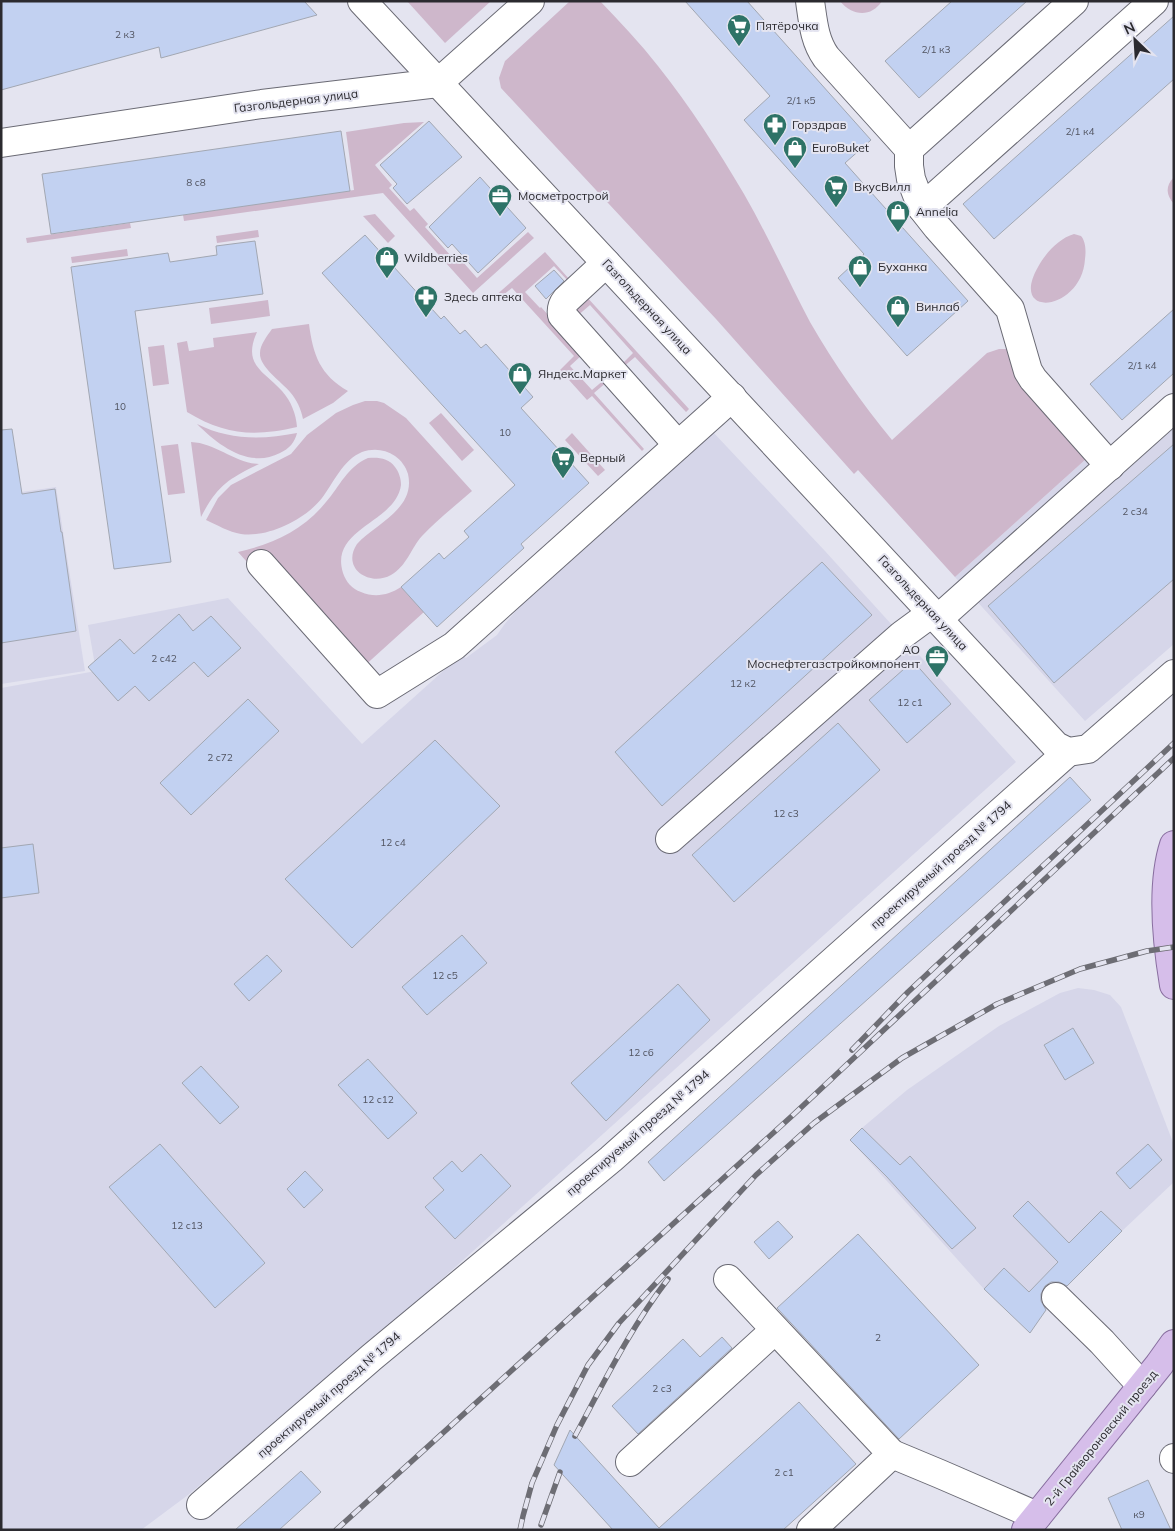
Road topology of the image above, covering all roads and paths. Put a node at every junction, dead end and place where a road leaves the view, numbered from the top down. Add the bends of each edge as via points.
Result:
1 (362, 1) edge
2 (530, 1) edge
3 (810, 1) edge
4 (1074, 1) edge
5 (1154, 1) edge
6 (438, 83) junction
7 (1, 143) edge
8 (909, 149) junction
9 (922, 208) junction
10 (606, 263) junction
11 (732, 397) junction
12 (1174, 408) edge
13 (678, 445) junction
14 (1110, 466) junction
15 (266, 560) dead end
16 (935, 616) junction
17 (1174, 674) edge
18 (1068, 752) junction
19 (670, 840) dead end
20 (1174, 845) edge
21 (1174, 985) edge
22 (728, 1279) dead end
23 (1056, 1297) dead end
24 (775, 1330) junction
25 (1174, 1344) edge
26 (1142, 1386) junction
27 (892, 1454) junction
28 (630, 1462) dead end
29 (201, 1505) dead end
30 (1031, 1523) edge
31 (811, 1530) edge

1 - 6 street
2 - 6 street
3 - 8 street via 815,35 826,57
4 - 8 street
5 - 9 street
6 - 7 street, Газгольдерная улица via 262,104
6 - 10 street, Газгольдерная улица
8 - 9 street via 911,180
9 - 14 street via 1010,309 1033,380
10 - 11 street, Газгольдерная улица
10 - 13 street via 562,304 562,315
11 - 13 street
11 - 16 street, Газгольдерная улица
12 - 14 street
13 - 15 street via 454,646 383,691
14 - 16 street
16 - 18 street, Газгольдерная улица via 1056,746
16 - 19 street via 902,636
17 - 18 street via 1088,749
18 - 29 street, проектируемый проезд № 1794 via 611,1158 372,1357
20 - 21 main road via 1169,860 1167,893 1168,948
22 - 24 street
23 - 26 street
24 - 27 street
24 - 28 street
25 - 26 main road, 2-й Грайвороновский проезд
26 - 30 main road, 2-й Грайвороновский проезд
27 - 30 street
27 - 31 street

